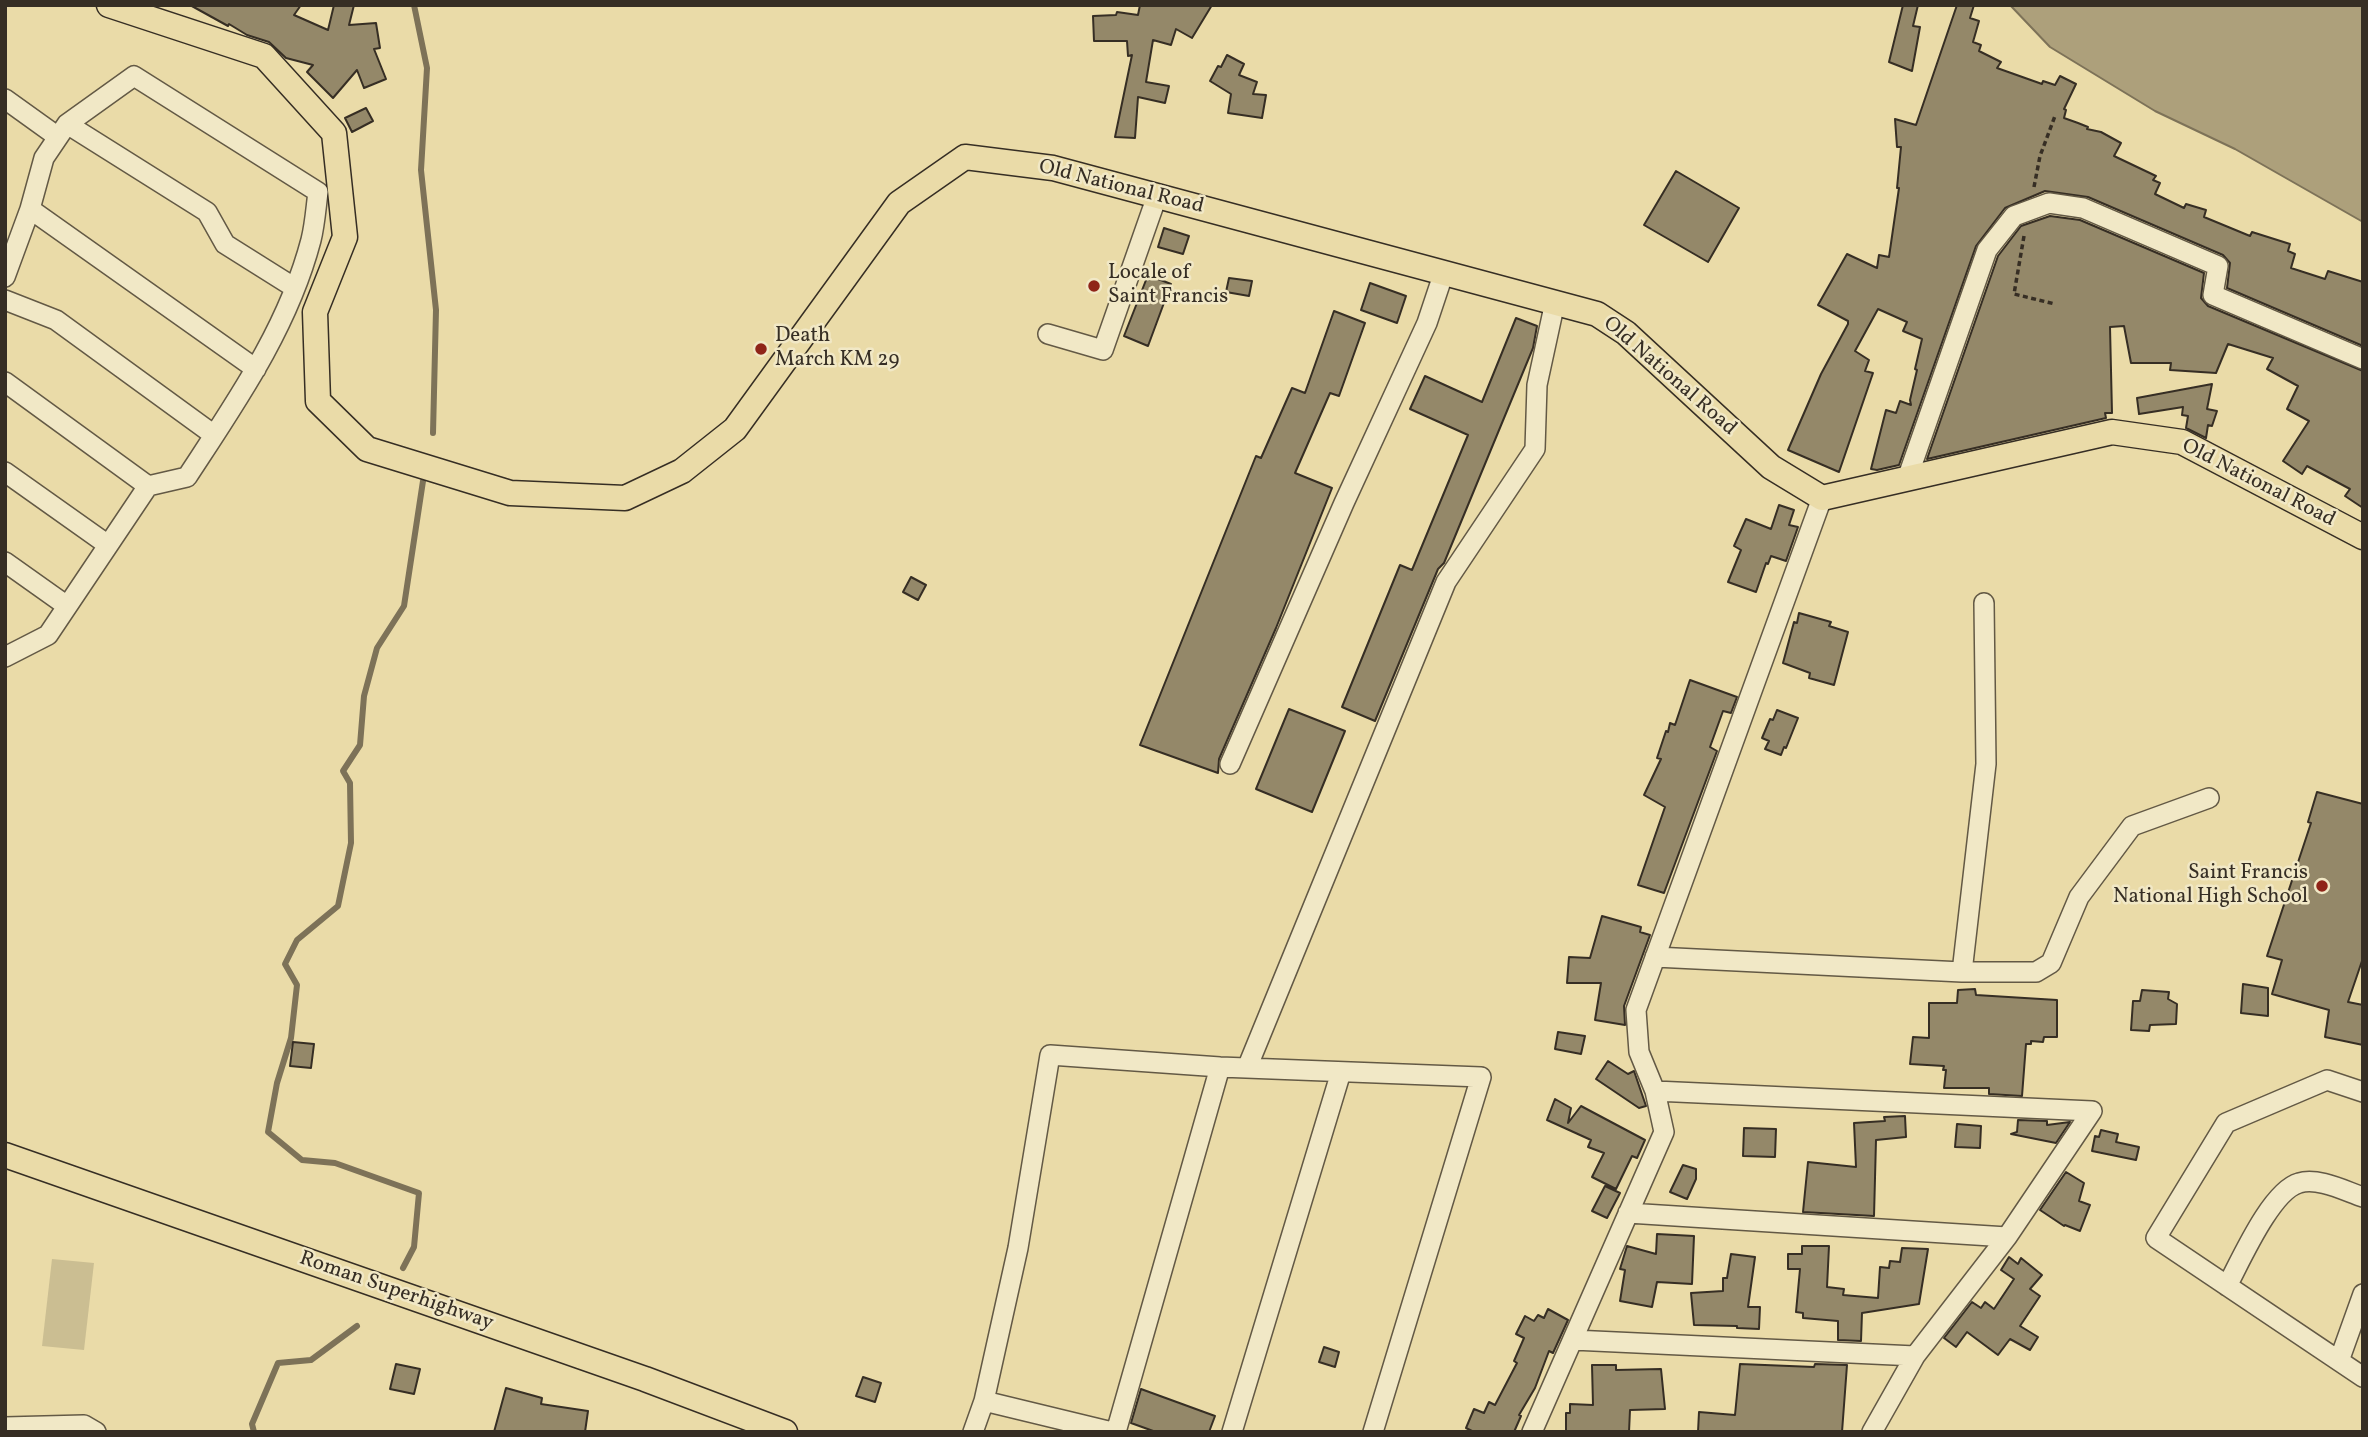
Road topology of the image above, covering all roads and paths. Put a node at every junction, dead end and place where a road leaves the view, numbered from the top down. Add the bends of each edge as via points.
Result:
1 (118, 6) edge
2 (5, 99) edge
3 (62, 130) junction
4 (1157, 195) junction
5 (30, 209) junction
6 (1444, 272) junction
7 (5, 277) edge
8 (295, 288) junction
9 (5, 300) edge
10 (1555, 302) junction
11 (1048, 334) dead end
12 (2363, 359) edge
13 (256, 369) junction
14 (5, 382) edge
15 (214, 435) junction
16 (5, 472) edge
17 (1907, 479) junction
18 (148, 486) junction
19 (1822, 498) junction
20 (2363, 537) edge
21 (108, 545) junction
22 (5, 562) edge
23 (1984, 603) dead end
24 (67, 606) junction
25 (5, 657) edge
26 (1230, 764) dead end
27 (2209, 798) dead end
28 (1655, 957) junction
29 (1962, 972) junction
30 (1220, 1067) junction
31 (1247, 1068) junction
32 (1341, 1072) junction
33 (1655, 1091) junction
34 (2363, 1092) edge
35 (5, 1155) edge
36 (2363, 1197) edge
37 (1628, 1213) junction
38 (2007, 1237) junction
39 (2227, 1286) junction
40 (2363, 1294) edge
41 (1573, 1340) junction
42 (1915, 1356) junction
43 (2339, 1361) junction
44 (2363, 1377) edge
45 (984, 1401) junction
46 (5, 1427) edge
47 (34, 1429) edge
48 (96, 1432) edge
49 (785, 1432) edge
50 (973, 1432) edge
51 (1114, 1432) edge
52 (1232, 1432) edge
53 (1373, 1432) edge
54 (1532, 1432) edge
55 (1872, 1432) edge

1 - 4 main road, Old National Road via 264,56 334,133 345,237 314,312 318,401 367,449 510,493 625,498 682,471 735,429 899,203 965,157 1054,168
2 - 3 street
3 - 5 street via 44,158
3 - 8 street via 207,212 226,244
3 - 8 street via 134,76 318,192 312,238
4 - 6 main road, Old National Road
4 - 11 street via 1103,350
5 - 7 street
5 - 13 street
6 - 10 main road, Old National Road
6 - 26 street via 1427,323
8 - 13 street
9 - 15 street via 56,320
10 - 19 main road, Old National Road via 1612,323 1771,467
10 - 31 street via 1537,385 1535,449 1446,582
12 - 17 street via 2213,295 2218,266 2083,208 2049,203 2014,216 1987,250
13 - 15 street
14 - 18 street
15 - 18 street via 187,477
16 - 21 street
17 - 19 main road, Old National Road
17 - 20 main road, Old National Road via 2112,432 2182,442
18 - 21 street
19 - 28 street
21 - 24 street
22 - 24 street
23 - 29 street via 1986,764
24 - 25 street via 48,635
27 - 29 street via 2132,826 2079,897 2052,963 2036,972
28 - 29 street
28 - 33 street via 1636,1010 1639,1052
30 - 31 street
30 - 45 street via 1050,1055 1018,1248
30 - 51 street
31 - 32 street
32 - 52 street
32 - 53 street via 1481,1077
33 - 37 street via 1664,1132
33 - 38 street via 2092,1111
34 - 39 street via 2327,1080 2226,1123 2156,1238
35 - 49 main road, Roman Superhighway
36 - 39 street via 2320,1182 2298,1183 2274,1201
37 - 38 street
37 - 41 street
38 - 42 street
39 - 43 street
40 - 43 street
41 - 42 street
41 - 54 street
42 - 55 street
43 - 44 street
45 - 50 street
45 - 51 street
46 - 47 street
47 - 48 street via 84,1425

